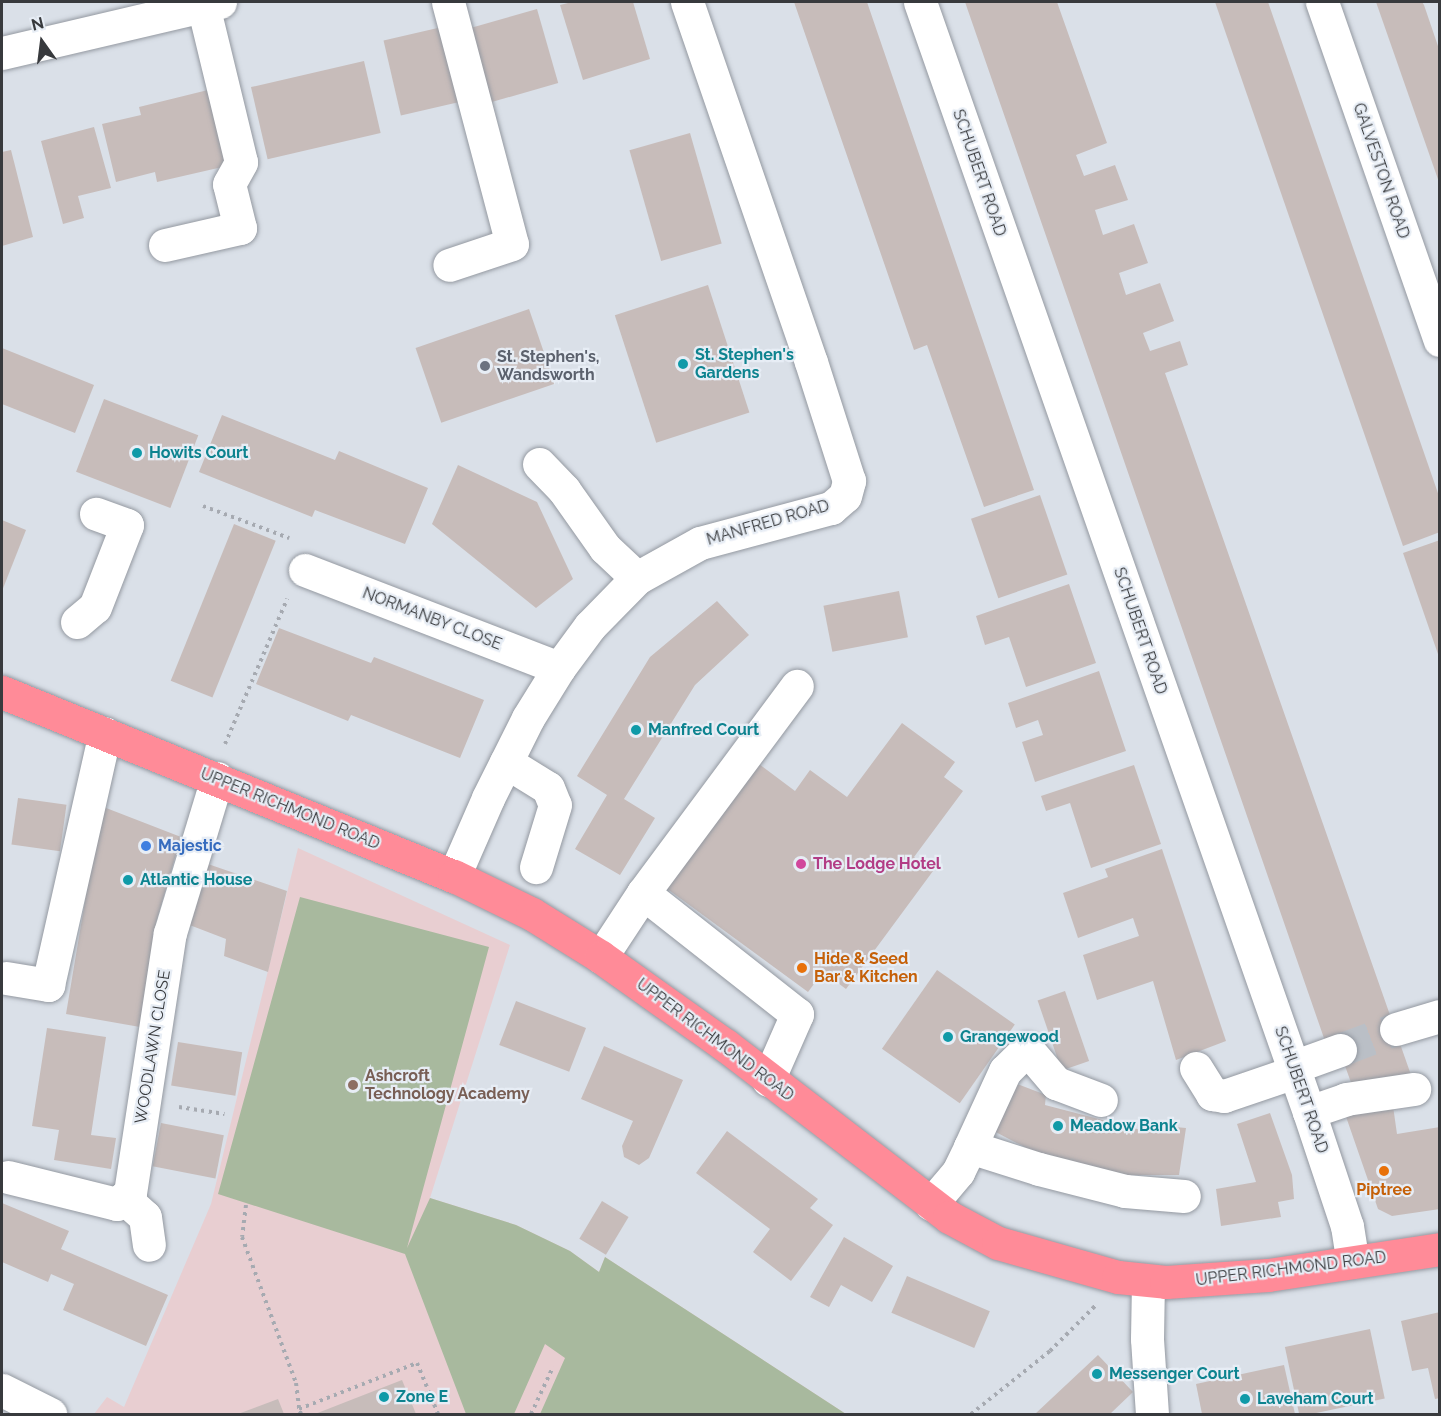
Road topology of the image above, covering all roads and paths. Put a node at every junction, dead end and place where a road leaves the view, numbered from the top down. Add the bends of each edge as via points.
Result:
1 (448, 2) edge
2 (687, 2) edge
3 (920, 2) edge
4 (1322, 2) edge
5 (212, 3) edge
6 (2, 53) edge
7 (165, 245) dead end
8 (448, 265) dead end
9 (1440, 340) edge
10 (539, 464) dead end
11 (203, 506) dead end
12 (96, 514) dead end
13 (305, 570) junction
14 (637, 578) junction
15 (77, 622) dead end
16 (559, 668) junction
17 (797, 686) dead end
18 (2, 692) edge
19 (105, 733) junction
20 (507, 762) junction
21 (220, 765) junction
22 (536, 867) dead end
23 (454, 876) junction
24 (644, 893) junction
25 (601, 957) junction
26 (6, 978) dead end
27 (1440, 1016) edge
28 (1396, 1029) tunnel mouth
29 (1340, 1050) tunnel mouth
30 (1196, 1068) dead end
31 (1293, 1070) junction
32 (768, 1080) junction
33 (1414, 1089) dead end
34 (1101, 1100) dead end
35 (146, 1102) junction
36 (1309, 1112) junction
37 (224, 1114) dead end
38 (970, 1147) junction
39 (8, 1178) dead end
40 (1184, 1196) dead end
41 (124, 1198) junction
42 (246, 1204) dead end
43 (931, 1204) junction
44 (149, 1245) dead end
45 (1440, 1250) edge
46 (1353, 1262) junction
47 (1148, 1281) junction
48 (1094, 1307) dead end
49 (553, 1367) dead end
50 (2, 1390) edge
51 (299, 1409) junction
52 (50, 1414) edge
53 (302, 1414) edge
54 (438, 1414) edge
55 (531, 1414) edge
56 (971, 1414) edge
57 (1152, 1414) edge

1 - 8 street via 512,244
2 - 14 street, MANFRED ROAD via 849,481 845,496 831,508 700,543
3 - 31 street, SCHUBERT ROAD
4 - 9 street, GALVESTON ROAD
5 - 6 street
5 - 7 street via 241,162 229,184 240,228
10 - 14 street via 564,490 605,548
11 - 13 path via 312,547
12 - 15 street via 127,525 95,607
13 - 16 street, NORMANBY CLOSE
13 - 21 path via 292,586 226,738
14 - 16 street, MANFRED ROAD via 590,626
16 - 20 street, MANFRED ROAD
17 - 24 street
18 - 19 highway, UPPER RICHMOND ROAD
19 - 21 highway, UPPER RICHMOND ROAD
19 - 26 street via 48,985
20 - 22 street via 548,788 555,805
20 - 23 street, MANFRED ROAD
21 - 23 highway, UPPER RICHMOND ROAD
21 - 35 street, WOODLAWN CLOSE via 170,933
23 - 25 highway, UPPER RICHMOND ROAD via 532,914
24 - 25 street
24 - 32 street via 797,1014
25 - 32 highway, UPPER RICHMOND ROAD
27 - 28 street
29 - 31 street
30 - 31 street via 1212,1094 1224,1096
31 - 36 street, SCHUBERT ROAD
32 - 43 highway, UPPER RICHMOND ROAD
33 - 36 street via 1346,1099
34 - 38 street via 1056,1083 1027,1049 1005,1071
35 - 37 path
35 - 41 street, WOODLAWN CLOSE via 130,1193
36 - 46 street, SCHUBERT ROAD via 1347,1226
38 - 40 street via 1125,1191
38 - 43 street via 958,1172
39 - 41 street via 117,1204
41 - 44 street via 145,1218
42 - 51 path via 242,1237 296,1383
43 - 47 highway, UPPER RICHMOND ROAD via 998,1243 1118,1277
45 - 46 highway, UPPER RICHMOND ROAD
46 - 47 highway, UPPER RICHMOND ROAD via 1202,1281
47 - 57 street
48 - 56 path via 1050,1351
49 - 55 path
50 - 52 street
51 - 53 path
51 - 54 path via 417,1363

